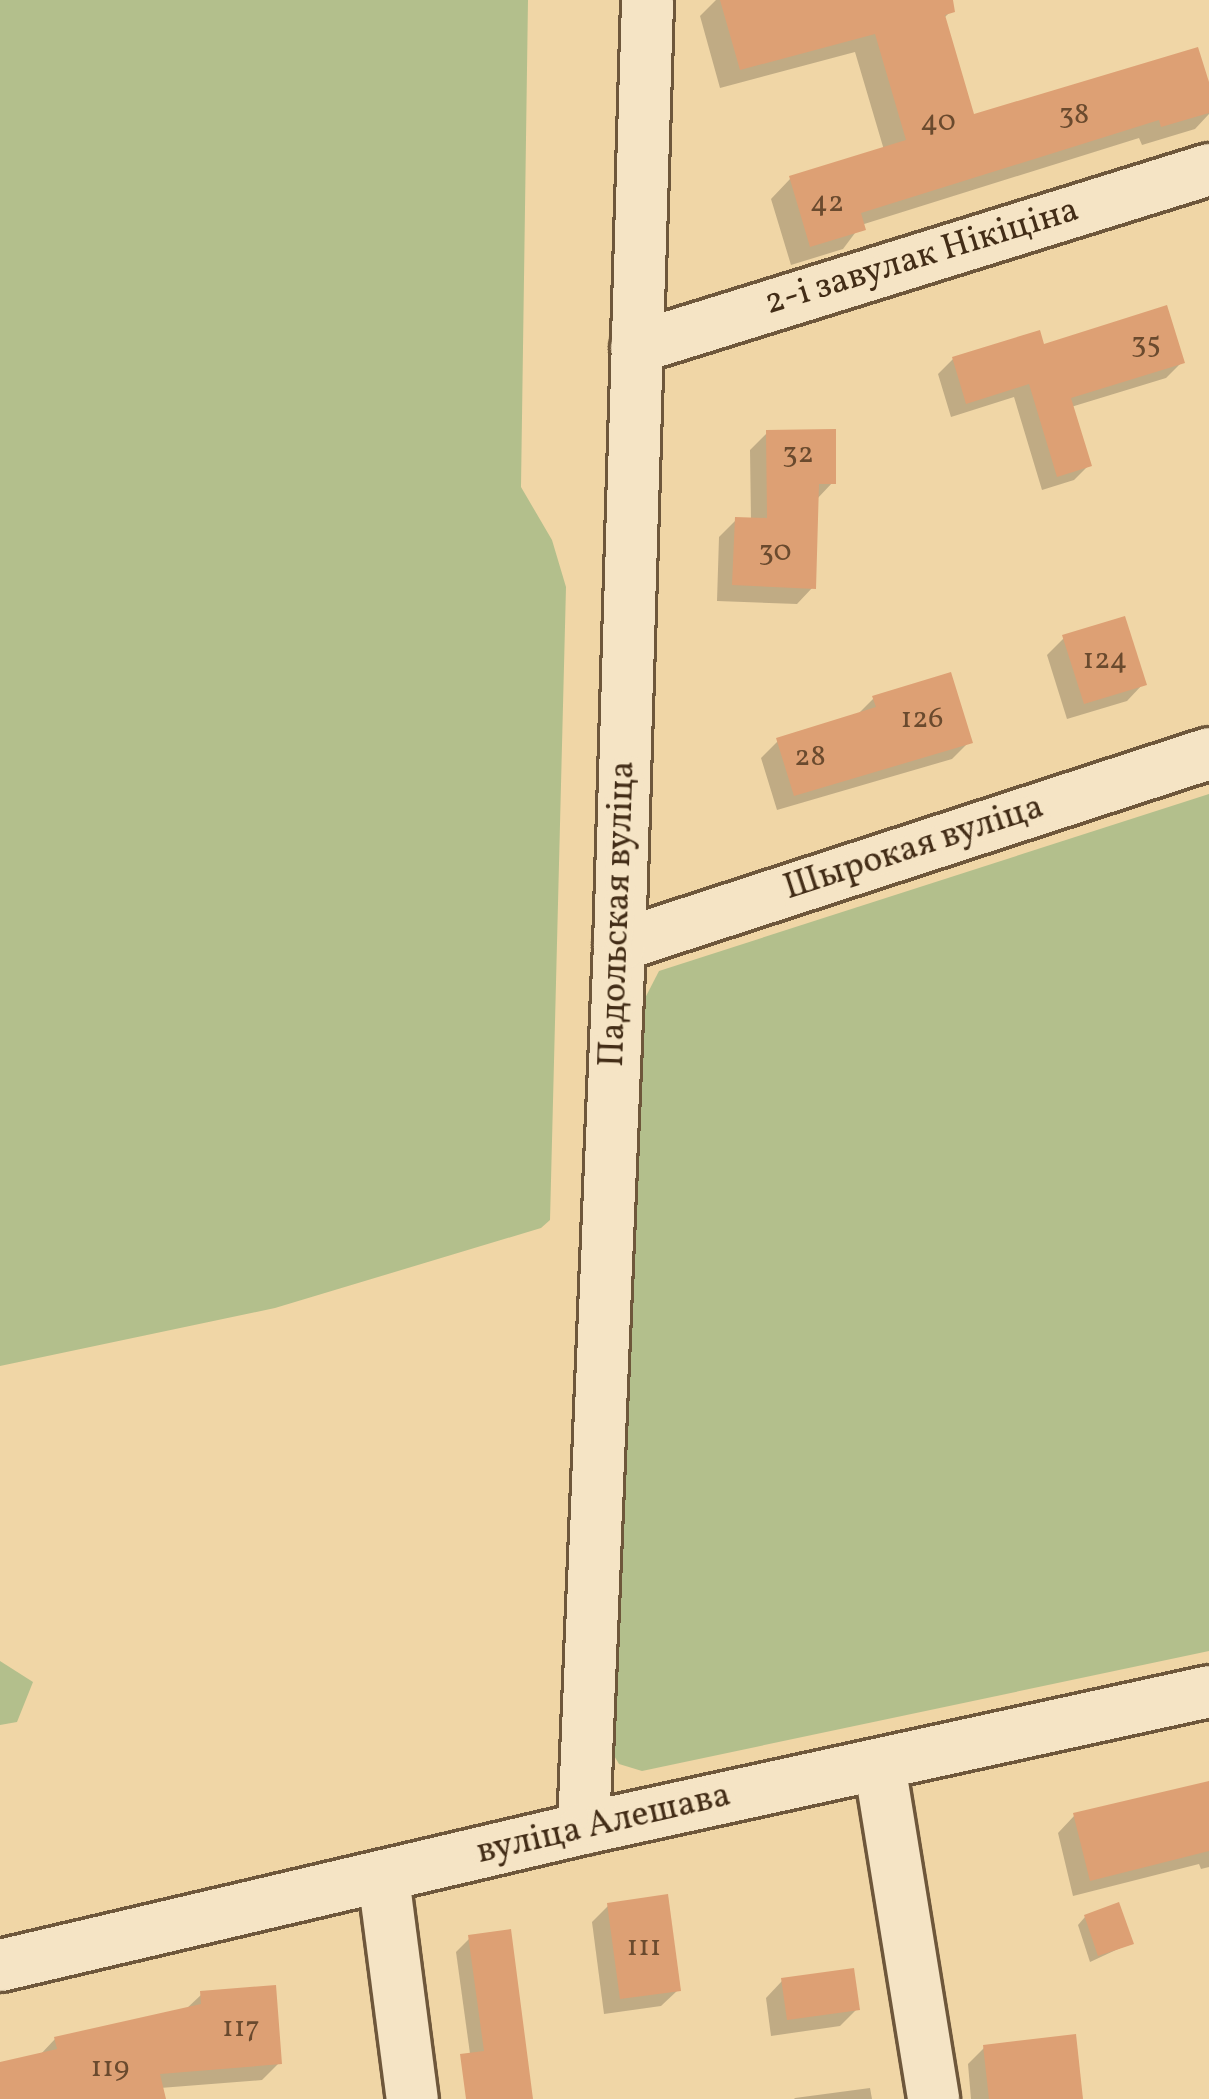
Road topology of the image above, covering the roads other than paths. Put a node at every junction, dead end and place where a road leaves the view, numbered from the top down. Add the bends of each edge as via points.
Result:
1 (647, 0) edge
2 (1209, 170) edge
3 (636, 347) junction
4 (1209, 753) edge
5 (619, 945) junction
6 (1209, 1691) edge
7 (879, 1764) junction
8 (583, 1828) junction
9 (383, 1877) junction
10 (0, 1965) edge
11 (412, 2099) edge
12 (933, 2099) edge

1 - 3 street, Падольская вуліца
2 - 3 street, 2-і завулак Нікіціна
3 - 5 street, Падольская вуліца
4 - 5 street, Шырокая вуліца
5 - 8 street, Падольская вуліца
6 - 7 street, вуліца Алешава
7 - 8 street, вуліца Алешава
7 - 12 street
8 - 9 street, вуліца Алешава
9 - 10 street, вуліца Алешава
9 - 11 street

